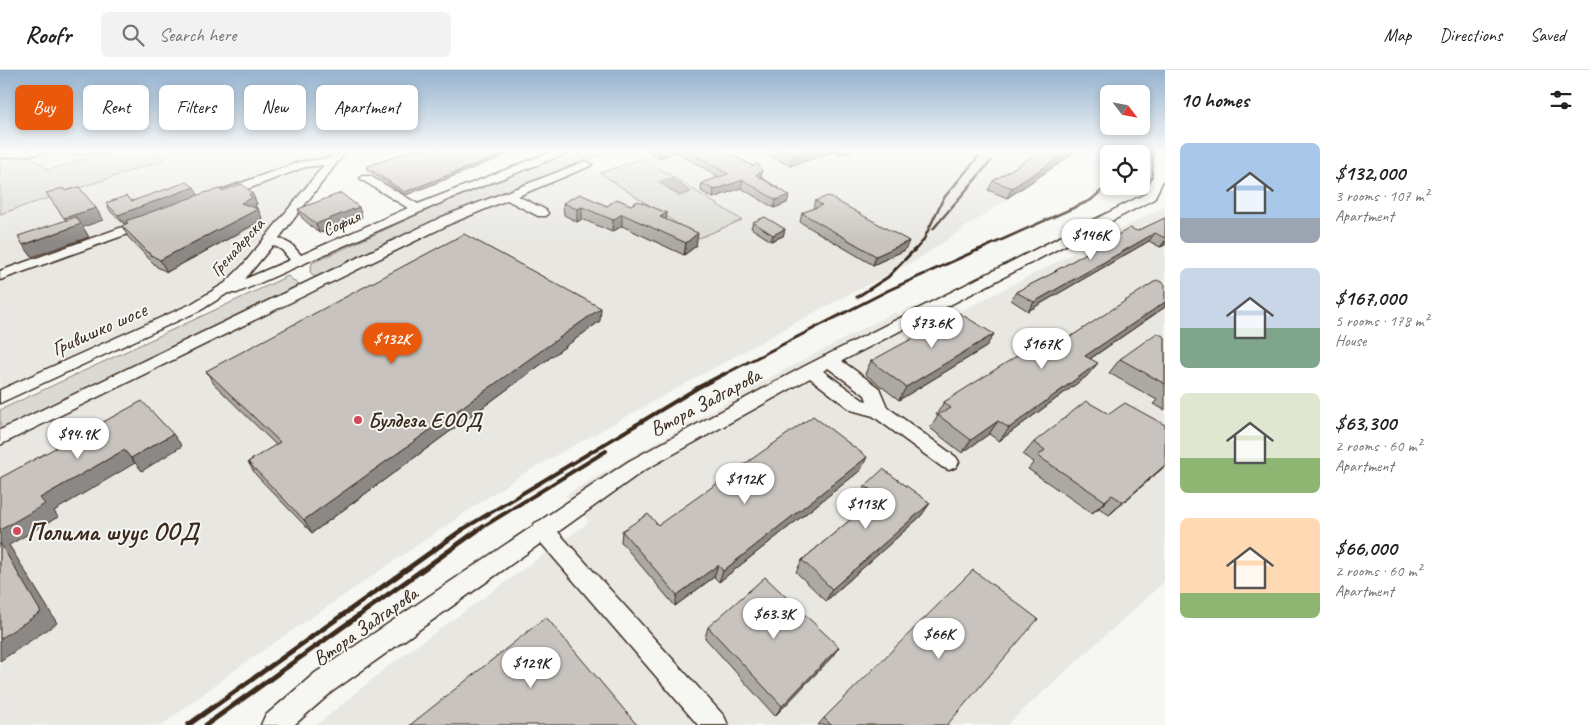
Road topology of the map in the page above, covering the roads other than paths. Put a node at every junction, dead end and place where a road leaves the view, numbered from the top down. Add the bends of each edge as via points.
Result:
1 (258, 181) edge
2 (317, 181) edge
3 (370, 181) edge
4 (487, 181) edge
5 (544, 181) edge
6 (1158, 181) edge
7 (1157, 193) edge
8 (507, 195) junction
9 (211, 198) edge
10 (418, 209) junction
11 (542, 214) dead end
12 (156, 218) edge
13 (270, 240) junction
14 (260, 252) junction
15 (294, 268) junction
16 (0, 276) edge
17 (310, 285) junction
18 (215, 297) junction
19 (830, 361) junction
20 (811, 370) junction
21 (0, 397) edge
22 (879, 411) junction
23 (0, 438) edge
24 (949, 462) dead end
25 (542, 530) junction
26 (274, 725) edge
27 (715, 725) edge

1 - 9 street
2 - 13 street, Гренадерска
3 - 10 street
4 - 10 street, София
5 - 8 street
6 - 7 street, Втора Задгарова
7 - 19 street, Втора Задгарова
8 - 11 street
8 - 17 street
10 - 15 street, София
12 - 16 street
13 - 14 street, Гренадерска
13 - 15 street via 286,246 293,253
14 - 15 street
14 - 18 street, Гренадерска via 241,276
15 - 17 street
15 - 18 street, София
17 - 23 street
18 - 21 street, Гривишко шосе
19 - 20 street, Втора Задгарова
19 - 22 street via 873,392
20 - 22 street via 857,404
20 - 25 street, Втора Задгарова via 636,466
22 - 24 street
25 - 26 street, Втора Задгарова via 324,682
25 - 27 street

